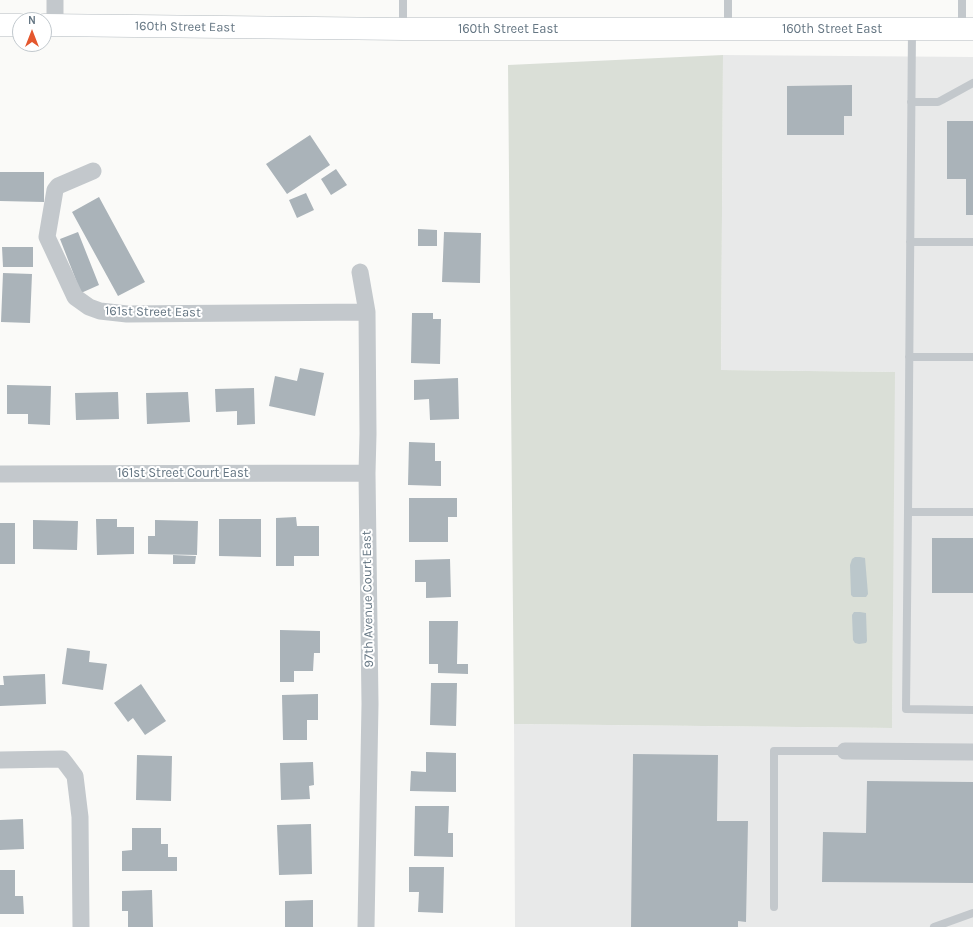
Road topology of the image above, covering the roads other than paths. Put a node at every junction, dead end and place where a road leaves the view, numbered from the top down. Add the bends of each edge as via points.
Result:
1 (55, 0) edge
2 (403, 0) edge
3 (728, 0) edge
4 (962, 0) edge
5 (52, 12) edge
6 (0, 25) edge
7 (12, 25) edge
8 (52, 25) edge
9 (403, 29) junction
10 (728, 29) junction
11 (912, 29) junction
12 (968, 29) edge
13 (973, 83) edge
14 (911, 102) junction
15 (93, 171) dead end
16 (910, 242) junction
17 (973, 242) edge
18 (360, 272) dead end
19 (367, 312) junction
20 (909, 357) junction
21 (973, 357) edge
22 (367, 473) junction
23 (0, 474) edge
24 (908, 512) junction
25 (973, 512) edge
26 (973, 710) edge
27 (845, 751) joint
28 (973, 752) edge
29 (0, 760) edge
30 (774, 907) dead end
31 (973, 913) edge
32 (81, 927) edge
33 (366, 927) edge
34 (934, 927) edge

1 - 5 street
2 - 9 lane
3 - 10 lane
4 - 12 lane
6 - 7 main road
8 - 9 main road, 160th Street East
9 - 10 main road, 160th Street East
10 - 11 main road, 160th Street East
11 - 12 main road, 160th Street East
11 - 14 lane
13 - 14 lane via 938,102
14 - 16 lane
15 - 19 street, 161st Street East via 58,186 55,190 47,236 75,297 89,307 127,314
16 - 17 lane
16 - 20 lane
18 - 19 street, 97th Avenue Court East
19 - 22 street, 97th Avenue Court East
20 - 21 lane
20 - 24 lane
22 - 23 street, 161st Street Court East
22 - 33 street, 97th Avenue Court East via 370,704
24 - 25 lane
24 - 26 lane via 906,709
27 - 28 street
27 - 30 lane via 774,751
29 - 32 street via 62,759 75,776 80,817
31 - 34 lane

